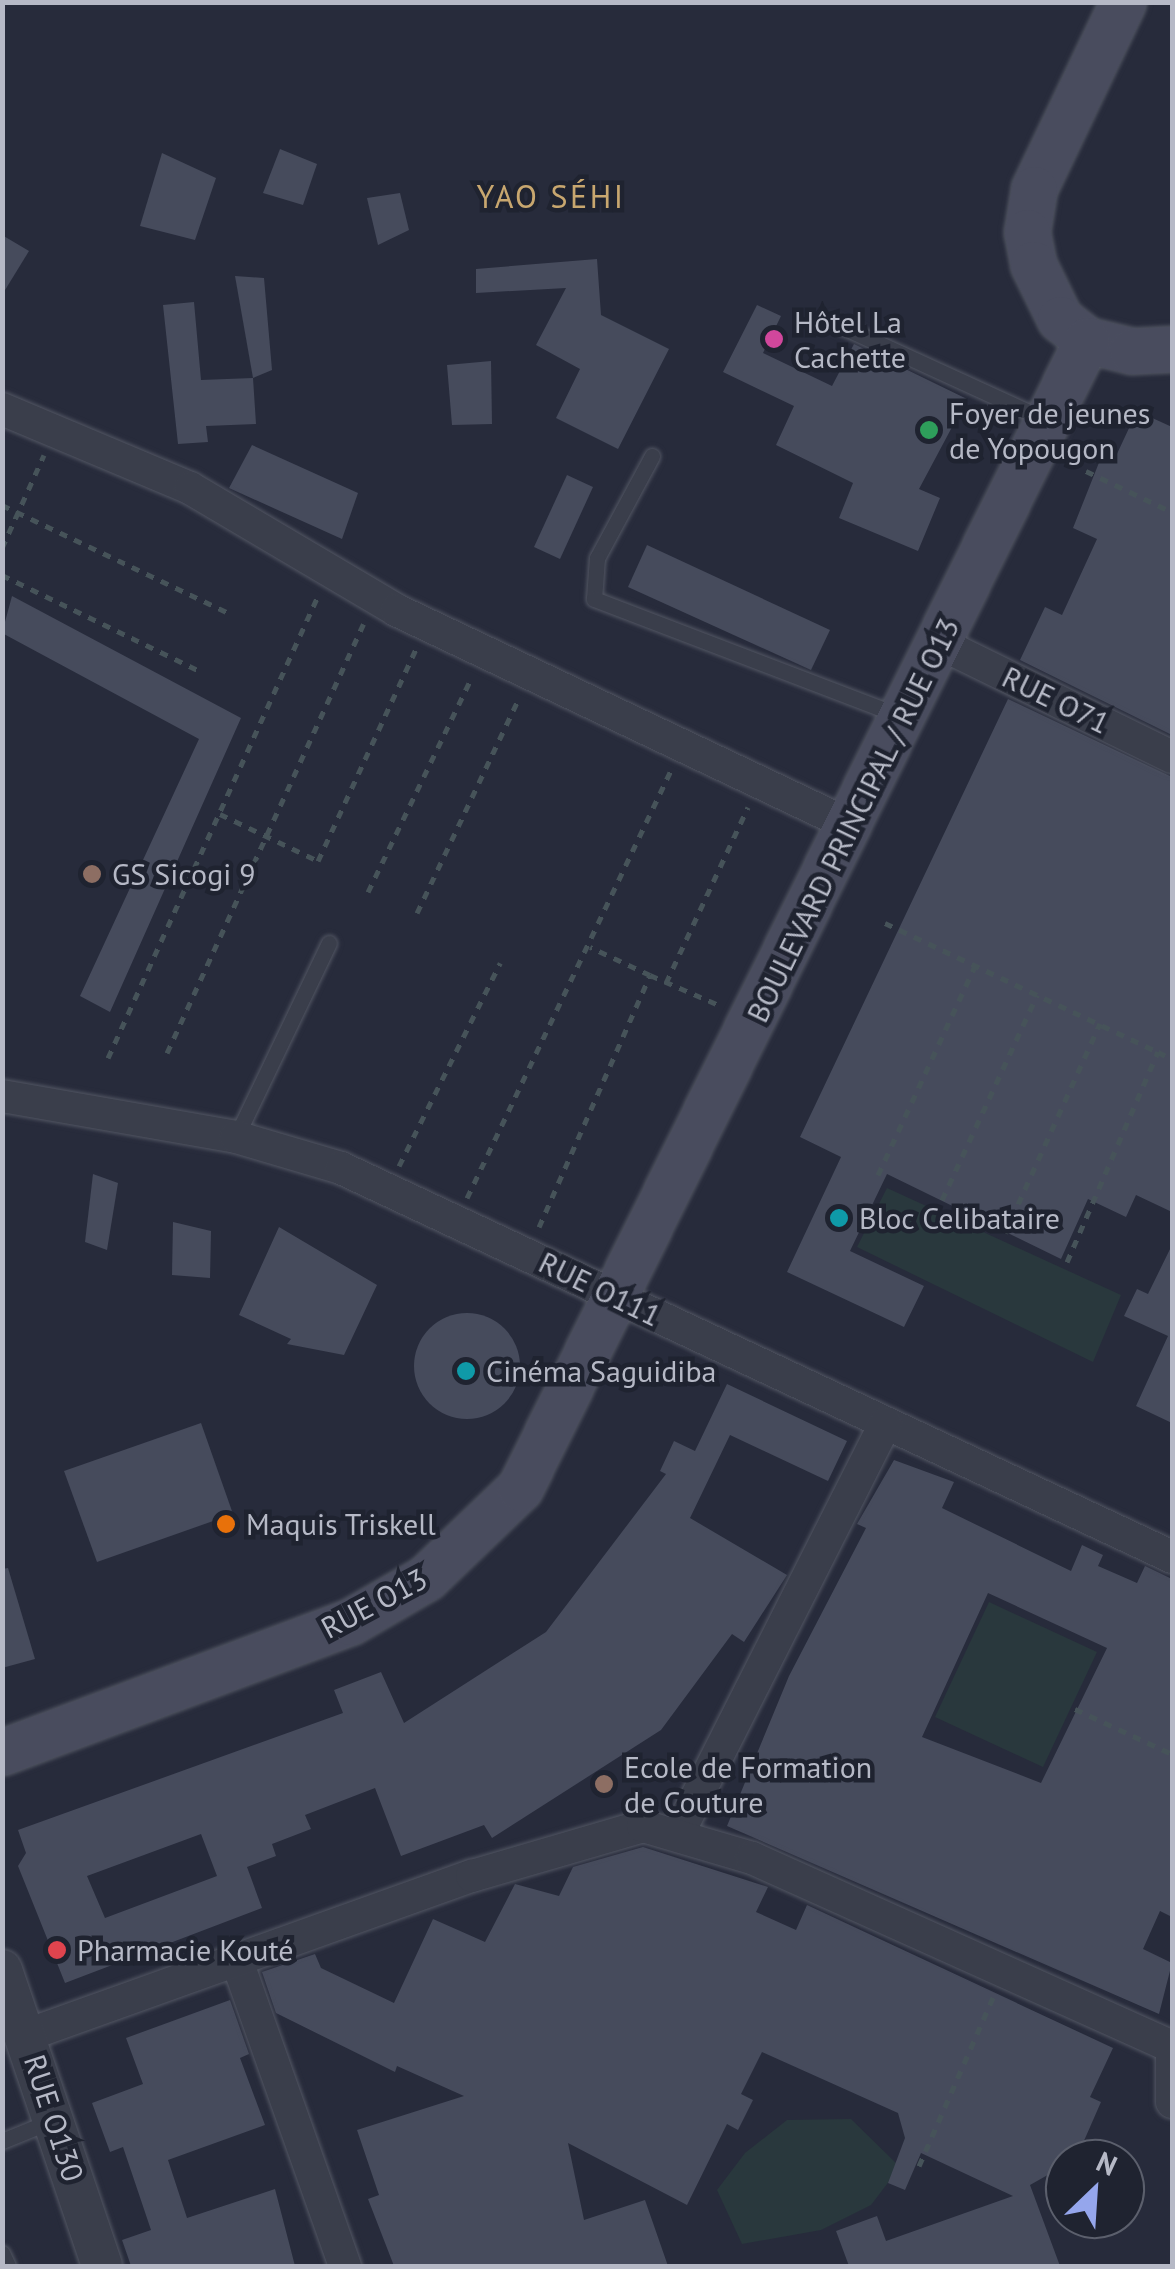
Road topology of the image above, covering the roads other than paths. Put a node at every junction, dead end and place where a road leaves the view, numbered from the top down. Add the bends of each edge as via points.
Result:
1 (1123, 2) edge
2 (832, 322) dead end
3 (1087, 340) junction
4 (1172, 349) edge
5 (2, 409) edge
6 (1047, 421) junction
7 (652, 456) dead end
8 (939, 643) junction
9 (904, 717) junction
10 (1172, 757) edge
11 (852, 826) junction
12 (329, 943) dead end
13 (2, 1096) edge
14 (236, 1137) junction
15 (618, 1299) junction
16 (886, 1423) junction
17 (1172, 1557) edge
18 (2, 1752) edge
19 (679, 1832) junction
20 (237, 1962) junction
21 (2, 1970) edge
22 (27, 2035) junction
23 (1172, 2046) edge
24 (1172, 2102) edge
25 (55, 2120) junction
26 (2, 2142) edge
27 (2, 2253) edge
28 (8, 2266) edge
29 (102, 2266) edge
30 (345, 2266) edge

1 - 3 main road via 1027,209 1032,264 1048,302
2 - 6 lane
3 - 4 main road via 1132,351
3 - 6 main road, BOULEVARD PRINCIPAL / RUE O13
5 - 11 street via 190,488 375,599
6 - 8 main road, BOULEVARD PRINCIPAL / RUE O13
7 - 9 lane via 597,558 594,600
8 - 9 main road, BOULEVARD PRINCIPAL / RUE O13
8 - 10 street, RUE O71
9 - 11 main road, BOULEVARD PRINCIPAL / RUE O13
11 - 15 main road, BOULEVARD PRINCIPAL / RUE O13
12 - 14 lane
13 - 14 street, RUE O111
14 - 15 street, RUE O111 via 388,1187
15 - 16 street, RUE O111
15 - 18 main road, RUE O13 via 520,1488 426,1578 350,1622
16 - 17 street, RUE O111
16 - 19 street
19 - 20 street via 613,1830
19 - 23 street
20 - 22 street
20 - 30 street
21 - 22 street, RUE O130
22 - 25 street, RUE O130
23 - 24 street
25 - 26 lane
25 - 29 street, RUE O130
27 - 28 lane

